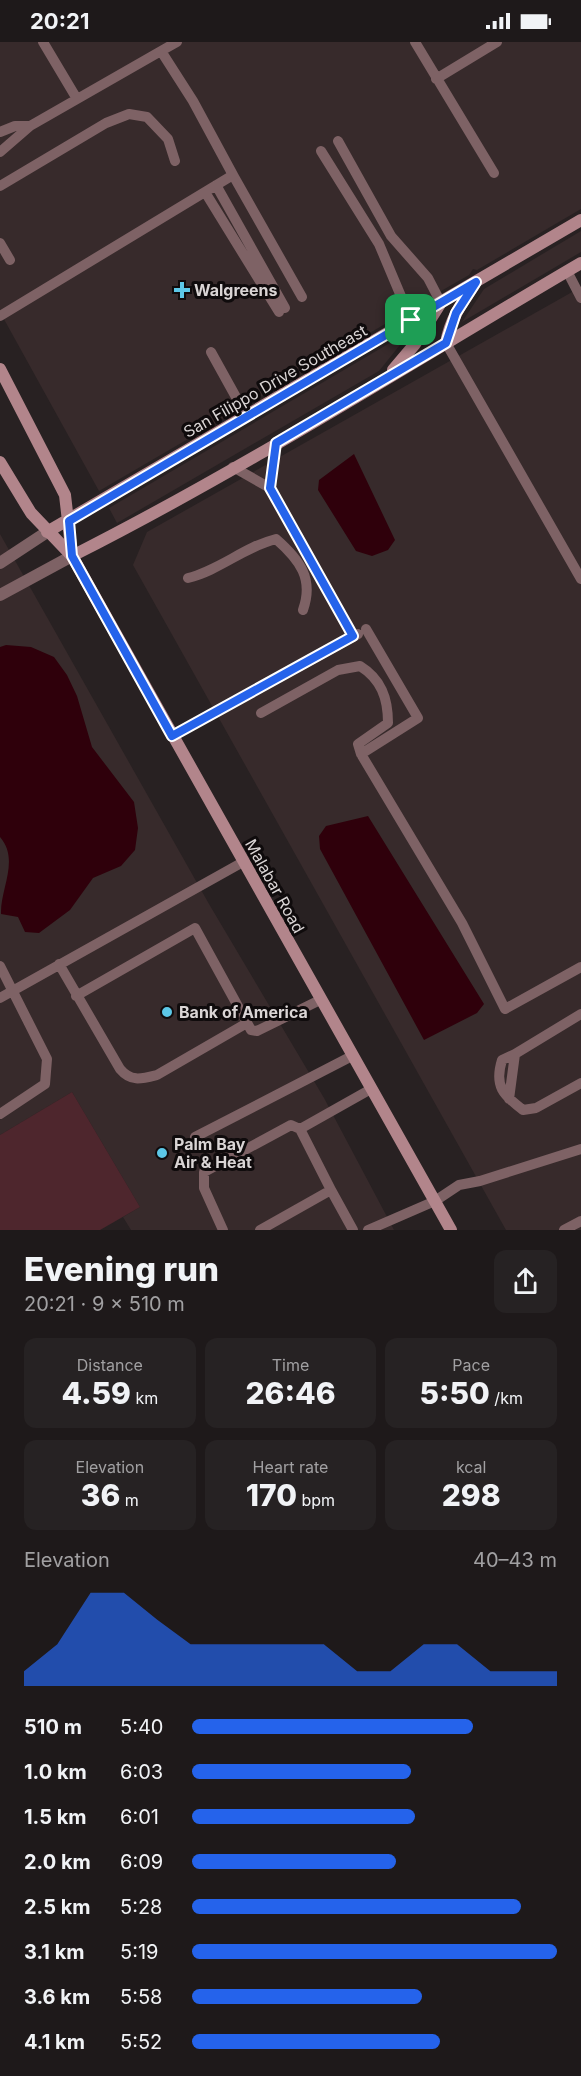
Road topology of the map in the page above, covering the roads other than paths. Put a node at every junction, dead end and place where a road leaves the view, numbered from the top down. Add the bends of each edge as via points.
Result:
1 (43, 42) edge
2 (177, 42) edge
3 (415, 42) edge
4 (497, 42) edge
5 (161, 51) junction
6 (436, 79) junction
7 (77, 99) junction
8 (30, 126) junction
9 (0, 132) edge
10 (338, 141) dead end
11 (321, 151) dead end
12 (0, 152) edge
13 (176, 161) dead end
14 (494, 173) dead end
15 (233, 175) junction
16 (216, 185) junction
17 (0, 186) edge
18 (205, 192) junction
19 (581, 220) edge
20 (0, 243) edge
21 (10, 260) dead end
22 (581, 263) edge
23 (567, 271) junction
24 (476, 282) junction
25 (302, 297) dead end
26 (581, 298) edge
27 (441, 303) junction
28 (0, 316) edge
29 (411, 320) junction
30 (446, 343) junction
31 (211, 352) dead end
32 (0, 369) edge
33 (386, 378) junction
34 (247, 417) junction
35 (276, 443) junction
36 (0, 462) edge
37 (233, 467) junction
38 (270, 488) junction
39 (69, 521) junction
40 (47, 532) junction
41 (72, 556) junction
42 (0, 563) edge
43 (188, 578) dead end
44 (581, 579) edge
45 (0, 595) edge
46 (303, 610) dead end
47 (359, 633) junction
48 (261, 713) dead end
49 (172, 736) junction
50 (361, 754) junction
51 (243, 862) junction
52 (59, 964) junction
53 (0, 966) edge
54 (581, 968) edge
55 (14, 990) junction
56 (76, 996) junction
57 (0, 998) edge
58 (320, 1000) junction
59 (581, 1014) edge
60 (249, 1027) junction
61 (352, 1056) junction
62 (581, 1083) edge
63 (371, 1089) junction
64 (0, 1114) edge
65 (300, 1129) junction
66 (195, 1137) dead end
67 (581, 1149) edge
68 (331, 1190) junction
69 (435, 1202) junction
70 (581, 1221) edge
71 (223, 1230) edge
72 (260, 1230) edge
73 (353, 1230) edge
74 (368, 1230) edge
75 (451, 1230) edge
76 (564, 1230) edge

1 - 7 lane
2 - 5 lane
3 - 6 lane
4 - 6 lane
5 - 7 lane
5 - 15 lane
6 - 14 lane
7 - 8 lane
8 - 9 lane
8 - 12 lane
10 - 27 lane via 392,236 428,278
11 - 29 lane via 379,244
13 - 17 lane via 168,139 147,117 129,114 106,123
15 - 16 lane
15 - 25 lane
16 - 18 lane
16 - 18 lane via 282,310
18 - 28 lane
19 - 24 street, San Filippo Drive Southeast
20 - 21 lane
22 - 23 street
23 - 26 lane
23 - 30 street
24 - 27 street, San Filippo Drive Southeast
24 - 30 street via 456,313
27 - 29 street, San Filippo Drive Southeast
27 - 33 street via 415,344
29 - 34 street, San Filippo Drive Southeast
30 - 33 street
30 - 44 lane
31 - 34 lane
32 - 39 street via 65,495
33 - 35 street
34 - 39 street, San Filippo Drive Southeast
35 - 37 street
35 - 38 lane
36 - 40 street
37 - 38 lane
37 - 41 street
38 - 47 lane
39 - 40 street, San Filippo Drive Southeast
39 - 41 street
40 - 41 street
40 - 42 street
41 - 45 street
41 - 49 street, Malabar Road
43 - 46 lane via 204,574 256,543 276,538 289,550 307,579 309,593
47 - 49 lane
47 - 50 lane via 418,718
48 - 50 lane via 338,670 360,666 375,675 388,703 388,723 358,744
49 - 51 street, Malabar Road
50 - 54 lane via 462,922 506,1009
51 - 52 lane
51 - 58 street, Malabar Road
52 - 55 lane
52 - 56 lane
53 - 55 lane
55 - 57 lane
55 - 64 lane via 47,1059 45,1084
56 - 60 lane via 128,1078 157,1075
56 - 60 lane via 195,928
58 - 60 lane via 257,1031
58 - 61 street, Malabar Road
59 - 62 lane via 515,1054 509,1099 523,1110 536,1108
61 - 63 street, Malabar Road
61 - 66 lane
63 - 65 lane
63 - 69 street, Malabar Road
65 - 68 lane
65 - 71 lane via 291,1125 274,1132 204,1172 204,1188
67 - 69 lane via 459,1185
68 - 72 lane
68 - 73 lane
69 - 74 lane
69 - 75 street, Malabar Road
70 - 76 lane

